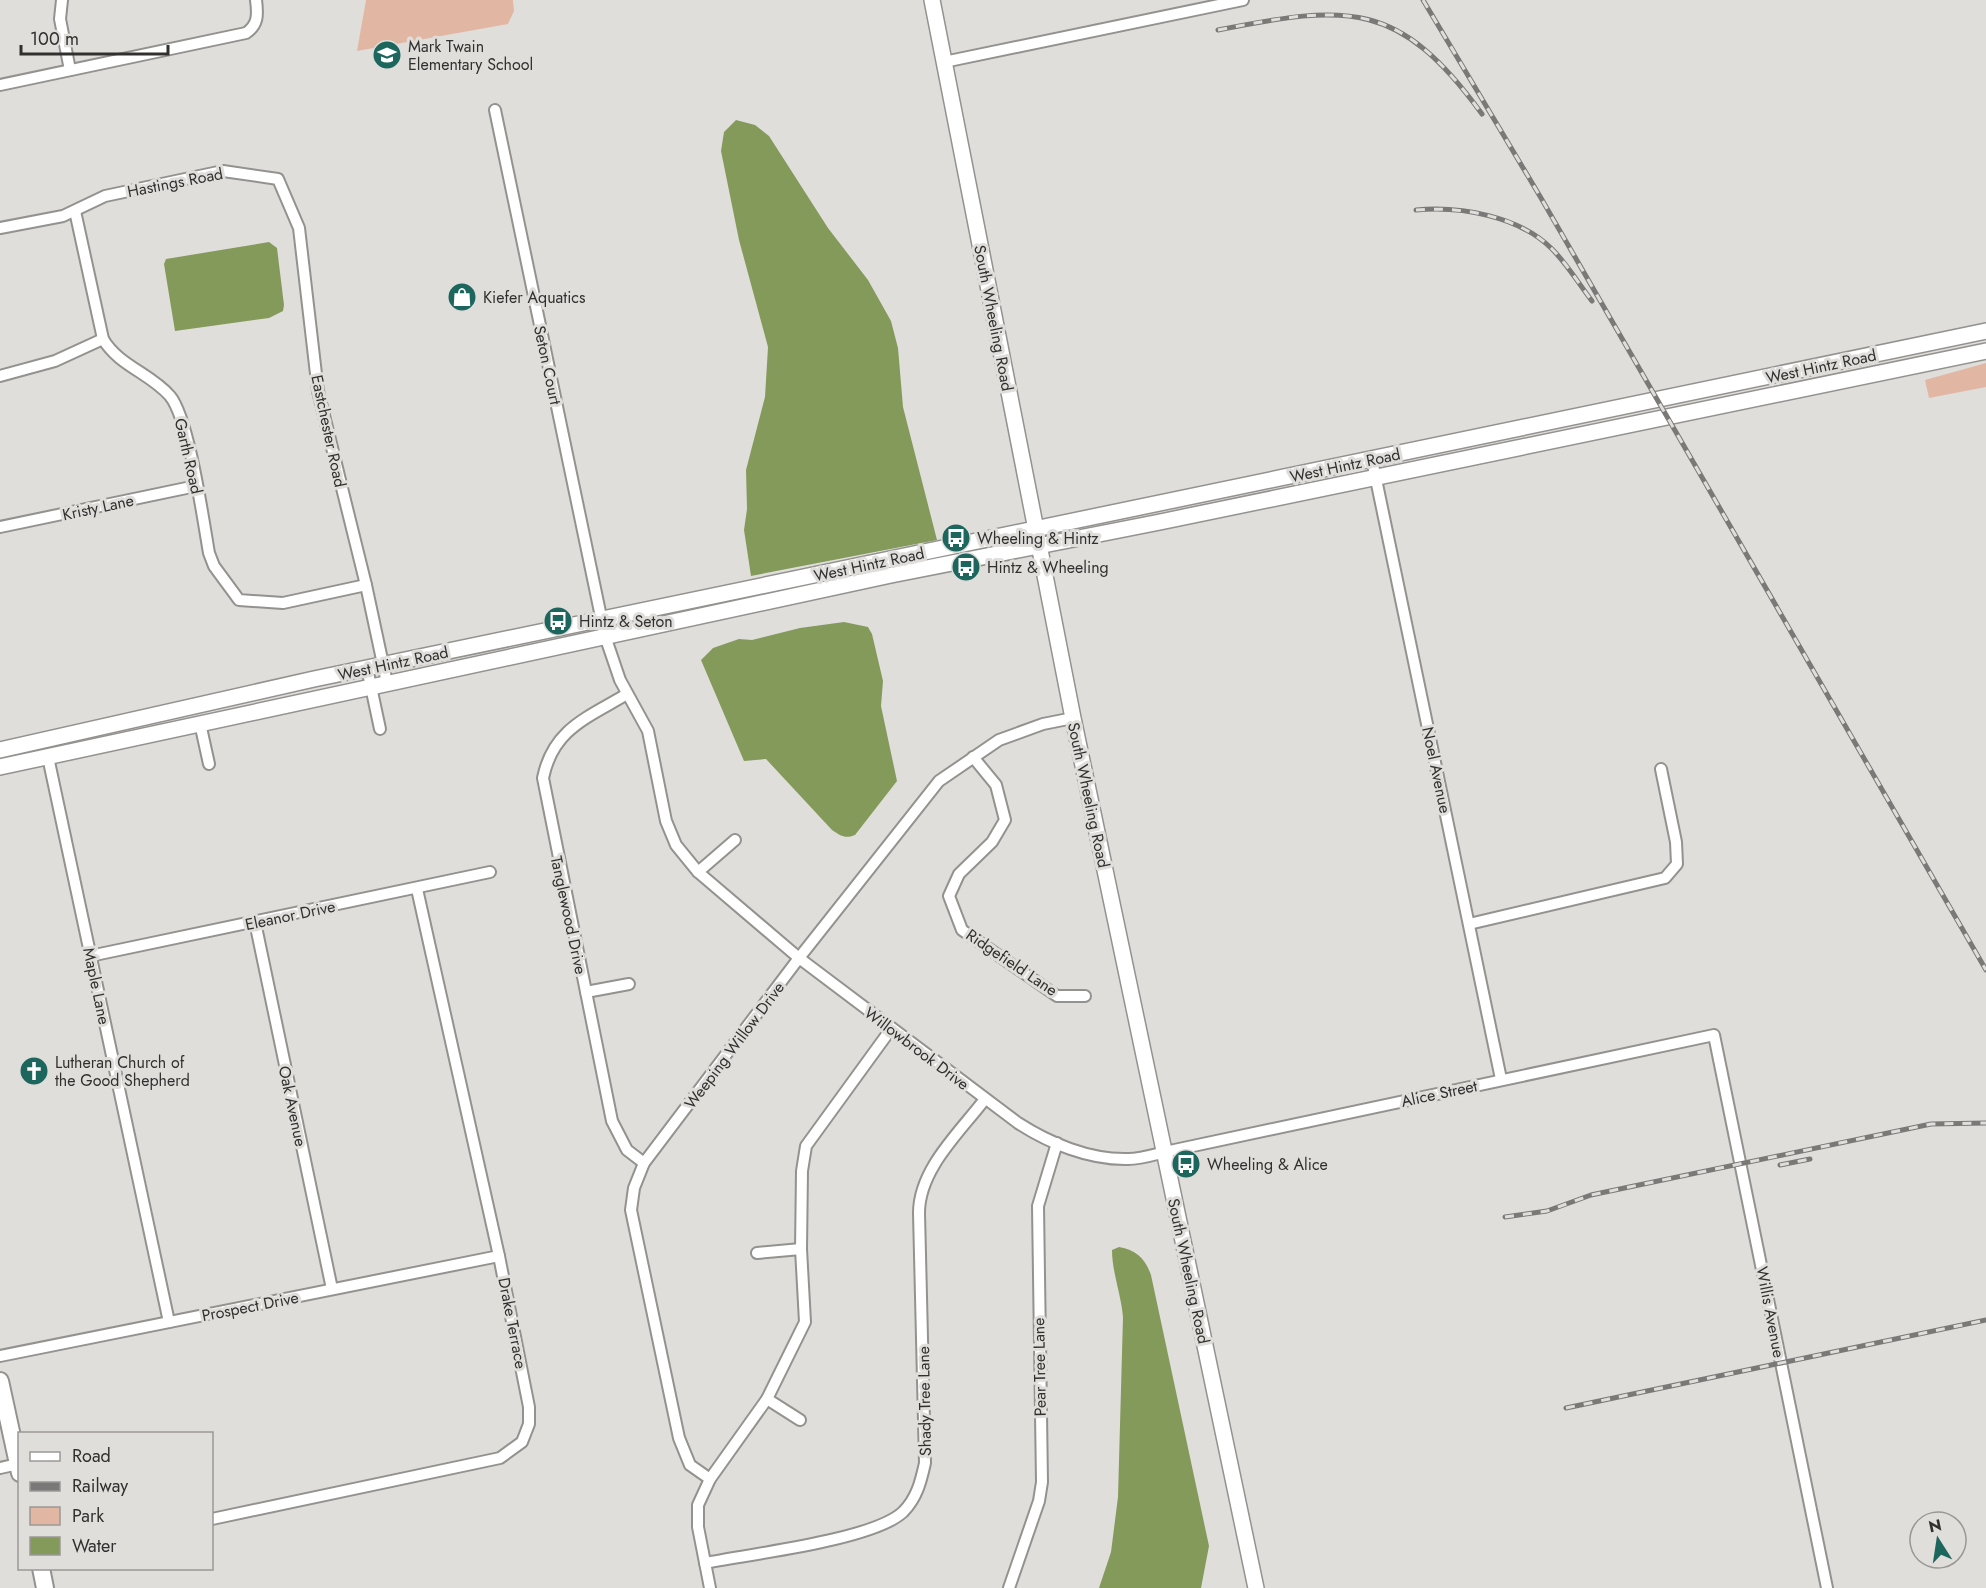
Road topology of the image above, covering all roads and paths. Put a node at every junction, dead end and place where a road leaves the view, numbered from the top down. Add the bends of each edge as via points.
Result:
1 (62, 0) edge
2 (256, 0) edge
3 (932, 0) edge
4 (1243, 0) edge
5 (944, 62) junction
6 (70, 70) junction
7 (0, 85) edge
8 (495, 110) dead end
9 (278, 179) joint
10 (75, 211) junction
11 (0, 228) edge
12 (1986, 332) edge
13 (103, 339) junction
14 (1986, 351) edge
15 (0, 376) edge
16 (1372, 460) junction
17 (1376, 477) junction
18 (196, 486) junction
19 (0, 527) edge
20 (1036, 529) junction
21 (1039, 545) junction
22 (366, 585) junction
23 (601, 620) junction
24 (605, 636) junction
25 (382, 665) junction
26 (366, 668) junction
27 (387, 683) junction
28 (370, 686) junction
29 (627, 694) junction
30 (1073, 718) junction
31 (200, 723) junction
32 (380, 729) dead end
33 (0, 750) edge
34 (48, 757) junction
35 (972, 757) junction
36 (209, 764) dead end
37 (0, 767) edge
38 (1661, 769) dead end
39 (735, 840) dead end
40 (490, 872) dead end
41 (698, 872) junction
42 (417, 889) junction
43 (255, 922) junction
44 (1469, 924) junction
45 (90, 956) junction
46 (799, 958) junction
47 (629, 984) dead end
48 (585, 992) junction
49 (1085, 996) dead end
50 (891, 1029) junction
51 (1714, 1035) joint
52 (1501, 1079) junction
53 (985, 1099) junction
54 (1057, 1143) junction
55 (1165, 1152) junction
56 (644, 1163) junction
57 (801, 1250) junction
58 (757, 1253) dead end
59 (499, 1256) junction
60 (332, 1289) junction
61 (169, 1322) junction
62 (0, 1356) edge
63 (0, 1381) edge
64 (767, 1399) junction
65 (800, 1420) dead end
66 (18, 1464) edge
67 (0, 1468) edge
68 (18, 1469) edge
69 (711, 1479) junction
70 (213, 1519) edge
71 (705, 1563) junction
72 (41, 1570) edge
73 (45, 1588) edge
74 (710, 1588) edge
75 (1009, 1588) edge
76 (1256, 1588) edge
77 (1827, 1588) edge

1 - 6 street via 60,19
2 - 6 street via 258,18 254,28 235,37
3 - 5 main road, South Wheeling Road
4 - 5 street
5 - 20 main road, South Wheeling Road
6 - 7 street
8 - 23 street, Seton Court
9 - 10 street, Hastings Road via 223,171 105,196
9 - 22 street, Eastchester Road via 299,228 318,390
10 - 11 street, Hastings Road
10 - 13 street, Garth Road
12 - 16 main road, West Hintz Road
13 - 15 street via 46,364
13 - 18 street, Garth Road via 115,356 175,403
14 - 17 main road, West Hintz Road
16 - 17 street, Noel Avenue
16 - 20 main road, West Hintz Road
17 - 21 main road, West Hintz Road
17 - 44 street, Noel Avenue
18 - 19 street, Kristy Lane
18 - 22 street, Garth Road via 212,559 239,600 283,603
20 - 21 main road, South Wheeling Road
20 - 23 main road, West Hintz Road
21 - 24 main road, West Hintz Road
21 - 30 main road, South Wheeling Road
22 - 25 street, Eastchester Road
23 - 24 street, Willowbrook Drive
23 - 25 main road, West Hintz Road
24 - 27 main road, West Hintz Road
24 - 29 street, Willowbrook Drive
25 - 26 main road, West Hintz Road
25 - 27 street, Eastchester Road
26 - 28 street
26 - 33 main road, West Hintz Road
27 - 28 main road, West Hintz Road
28 - 31 main road, West Hintz Road
28 - 32 street
29 - 41 street, Willowbrook Drive via 648,731 666,821 676,845
29 - 48 street, Tanglewood Drive via 563,734 550,753 543,778
30 - 35 street, Weeping Willow Drive via 1042,724 999,740
30 - 55 main road, South Wheeling Road
31 - 34 main road, West Hintz Road
31 - 36 street
34 - 37 main road, West Hintz Road
34 - 45 street, Maple Lane
35 - 46 street, Weeping Willow Drive via 939,781
35 - 49 street, Ridgefield Lane via 996,785 1005,820 992,842 958,874 949,896 962,930 1057,996
38 - 44 street via 1677,864 1665,878
39 - 41 street
40 - 42 street, Eleanor Drive
41 - 46 street, Willowbrook Drive
42 - 43 street, Eleanor Drive
42 - 59 street, Drake Terrace
43 - 45 street, Eleanor Drive
43 - 60 street, Oak Avenue
44 - 52 street, Noel Avenue
45 - 61 street, Maple Lane
46 - 50 street, Willowbrook Drive
46 - 56 street, Weeping Willow Drive
47 - 48 street
48 - 56 street, Tanglewood Drive via 616,1132 627,1150
50 - 53 street, Willowbrook Drive
50 - 57 street via 806,1146 801,1171
51 - 52 street, Alice Street
51 - 77 street, Willis Avenue
52 - 55 street, Alice Street
53 - 54 street, Willowbrook Drive via 1018,1123
53 - 71 street, Shady Tree Lane via 928,1174 921,1193 925,1463 912,1502 894,1519 865,1532
54 - 55 street, Willowbrook Drive via 1094,1156 1128,1159
54 - 75 street, Pear Tree Lane via 1038,1215 1039,1501
55 - 76 main road, South Wheeling Road
56 - 69 street, Weeping Willow Drive via 631,1210 635,1233 679,1438 690,1465
57 - 58 street
57 - 64 street via 806,1322
59 - 60 street, Prospect Drive
59 - 70 street, Drake Terrace via 530,1415 526,1434 516,1449 500,1458
60 - 61 street, Prospect Drive
61 - 62 street, Prospect Drive
63 - 66 main road
64 - 65 street
64 - 69 street
67 - 68 street
69 - 71 street via 698,1505 697,1517
71 - 74 street
72 - 73 main road

